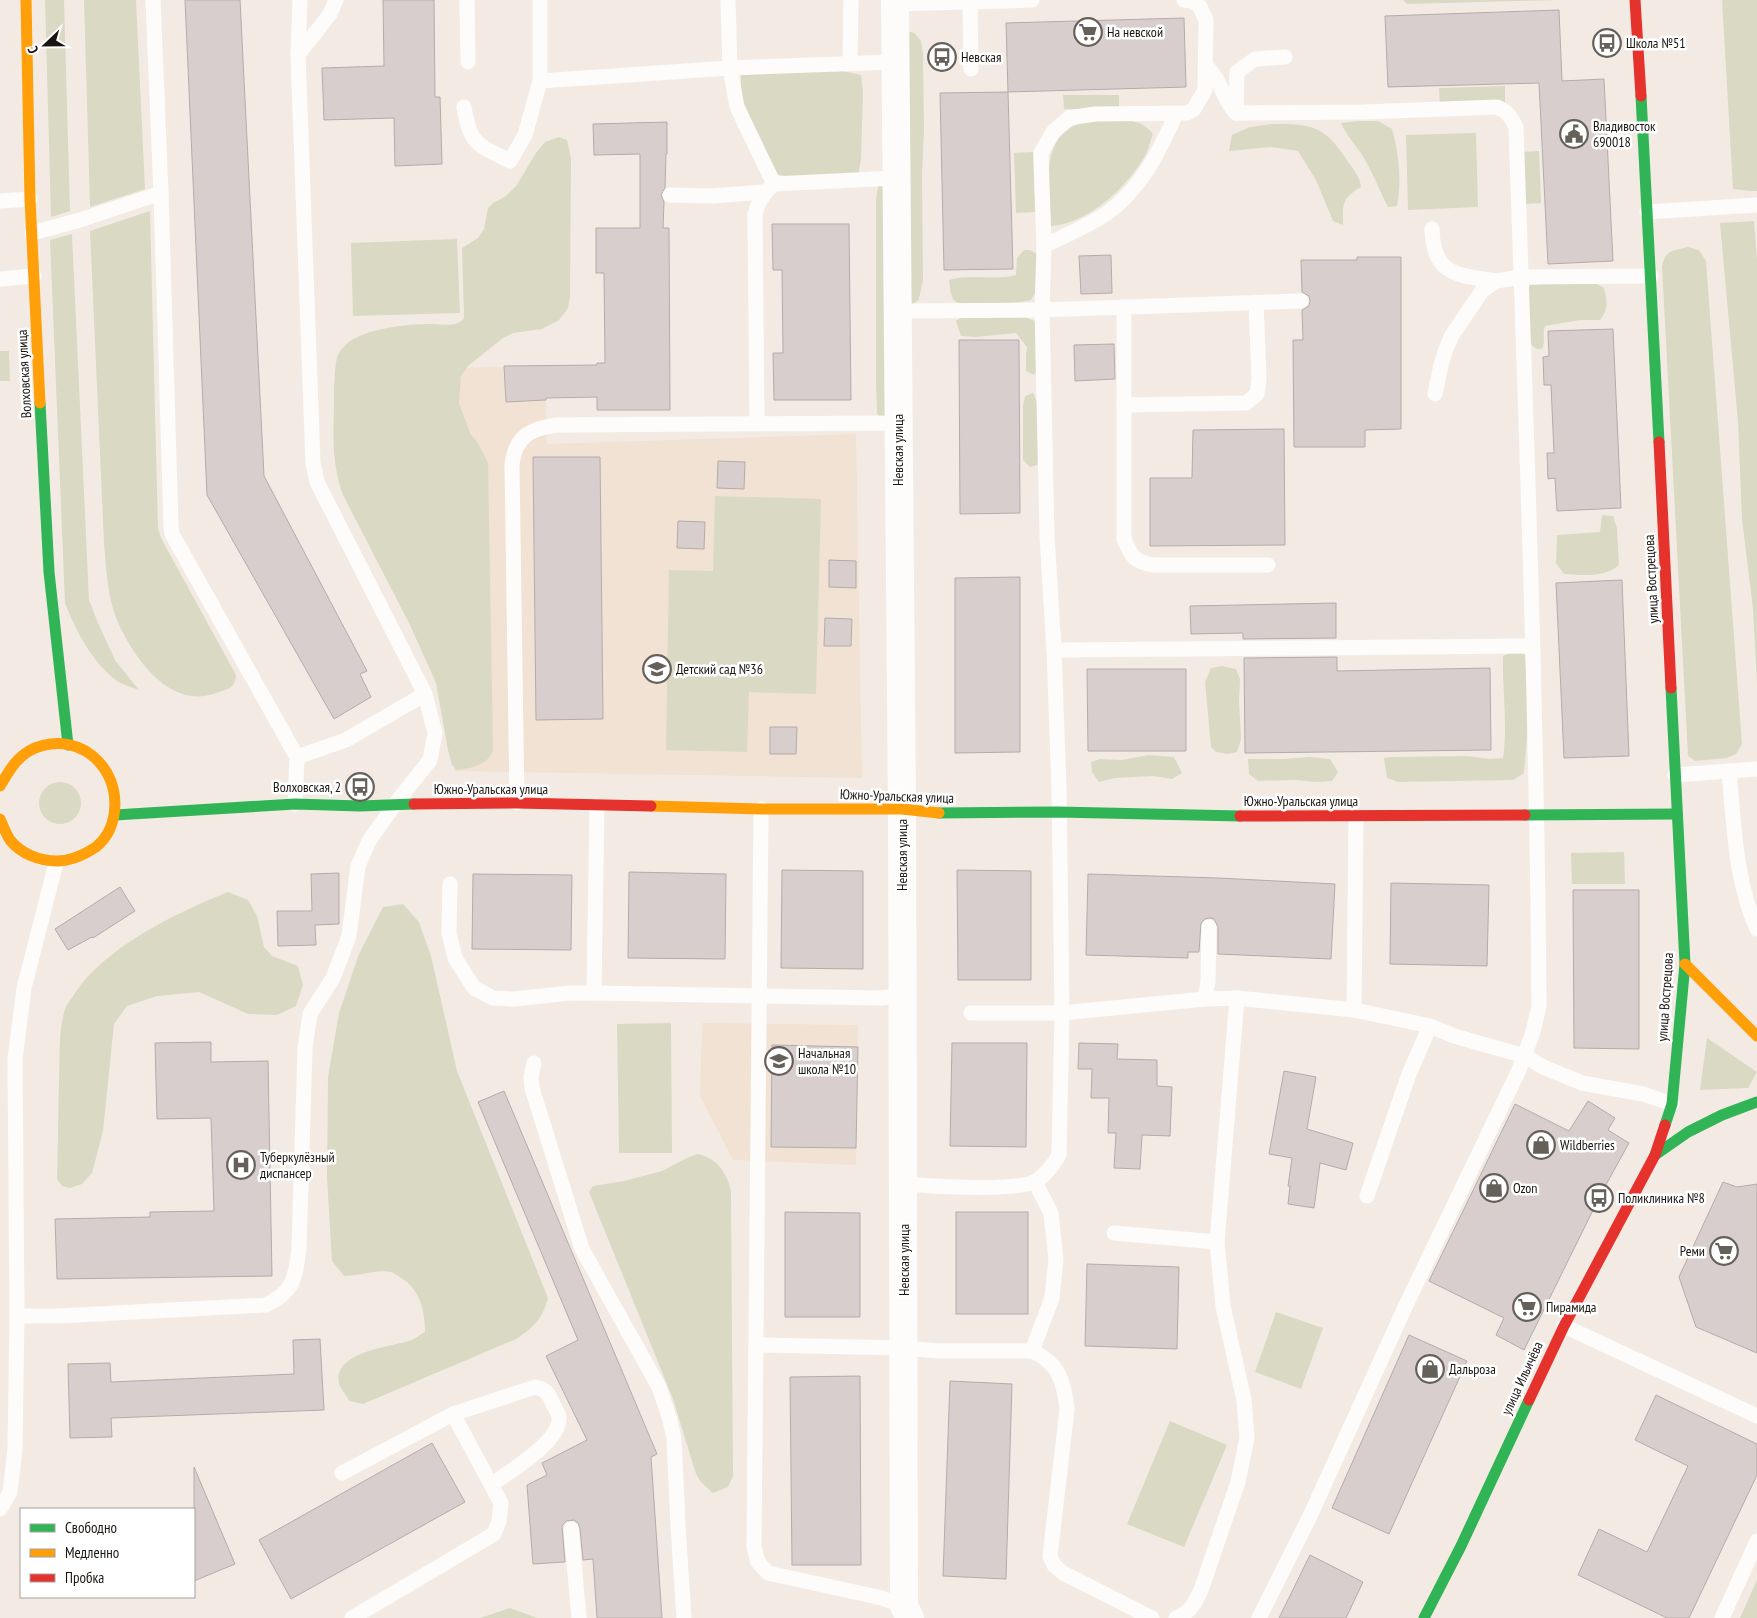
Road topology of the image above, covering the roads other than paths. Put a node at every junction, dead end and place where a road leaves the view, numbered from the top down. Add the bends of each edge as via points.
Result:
1 (26, 0) edge
2 (153, 0) edge
3 (300, 0) edge
4 (336, 0) edge
5 (467, 0) edge
6 (540, 0) edge
7 (728, 0) edge
8 (851, 0) edge
9 (1032, 0) edge
10 (1184, 0) edge
11 (1635, 0) edge
12 (895, 2) edge
13 (970, 2) junction
14 (298, 55) junction
15 (1285, 57) dead end
16 (468, 62) dead end
17 (895, 62) junction
18 (850, 63) junction
19 (1206, 65) junction
20 (730, 68) junction
21 (972, 69) dead end
22 (540, 80) junction
23 (464, 108) dead end
24 (1236, 113) junction
25 (1176, 114) junction
26 (896, 178) junction
27 (770, 188) junction
28 (161, 193) junction
29 (670, 195) dead end
30 (30, 199) junction
31 (0, 201) edge
32 (1757, 205) edge
33 (1647, 212) junction
34 (1432, 229) dead end
35 (32, 233) junction
36 (1044, 246) junction
37 (34, 276) junction
38 (1651, 276) junction
39 (1522, 277) junction
40 (0, 279) edge
41 (1496, 281) junction
42 (1301, 301) dead end
43 (1256, 302) junction
44 (1124, 307) junction
45 (1042, 310) junction
46 (897, 312) junction
47 (1435, 394) dead end
48 (1124, 405) junction
49 (898, 423) junction
50 (757, 424) junction
51 (1268, 565) dead end
52 (1532, 646) junction
53 (1054, 650) junction
54 (425, 694) junction
55 (68, 745) junction
56 (297, 757) junction
57 (1757, 769) edge
58 (1729, 771) junction
59 (1675, 775) junction
60 (0, 785) edge
61 (295, 804) junction
62 (395, 804) junction
63 (517, 804) junction
64 (597, 806) junction
65 (762, 808) junction
66 (902, 809) junction
67 (1058, 812) junction
68 (1677, 814) junction
69 (115, 815) junction
70 (1537, 815) junction
71 (1356, 816) junction
72 (0, 819) edge
73 (56, 863) junction
74 (450, 884) dead end
75 (1209, 926) dead end
76 (1757, 929) edge
77 (1685, 964) junction
78 (594, 993) junction
79 (760, 995) junction
80 (902, 996) junction
81 (1238, 998) junction
82 (1205, 999) junction
83 (1354, 1010) junction
84 (971, 1013) dead end
85 (1062, 1013) junction
86 (1430, 1026) junction
87 (1757, 1036) edge
88 (1525, 1056) junction
89 (534, 1063) dead end
90 (1757, 1102) edge
91 (1672, 1104) junction
92 (1655, 1154) junction
93 (1035, 1182) junction
94 (904, 1184) junction
95 (1367, 1196) dead end
96 (1114, 1233) dead end
97 (1217, 1242) junction
98 (17, 1316) junction
99 (1564, 1326) junction
100 (756, 1345) junction
101 (904, 1348) junction
102 (1032, 1351) junction
103 (453, 1414) junction
104 (1757, 1416) edge
105 (7, 1450) edge
106 (342, 1473) dead end
107 (492, 1484) junction
108 (0, 1509) edge
109 (571, 1529) dead end
110 (1757, 1541) edge
111 (907, 1612) edge
112 (352, 1618) edge
113 (579, 1618) edge
114 (684, 1618) edge
115 (1152, 1618) edge
116 (1176, 1618) edge
117 (1259, 1618) edge
118 (1424, 1618) edge
119 (1722, 1618) edge

1 - 30 main road, Волховская улица
2 - 28 lane
3 - 14 lane
4 - 14 lane via 330,14
5 - 16 lane
6 - 22 lane
7 - 20 lane
8 - 18 lane
9 - 13 lane
10 - 19 lane via 1193,1 1200,7 1206,20
11 - 33 main road, улица Вострецова
12 - 13 lane
12 - 17 street, Невская улица
13 - 21 lane
14 - 54 lane via 317,482
15 - 24 lane via 1255,59 1238,72
17 - 18 lane
17 - 26 street, Невская улица
18 - 20 lane
19 - 24 lane via 1216,75 1223,95
19 - 25 lane via 1205,90 1200,100 1187,113
20 - 22 lane
20 - 27 lane via 737,107
22 - 23 lane via 525,135 510,161 482,148 468,128
24 - 39 lane via 1504,110 1516,127
25 - 36 lane via 1158,154 1123,200 1105,215
25 - 36 lane via 1095,114 1069,118 1053,132 1041,153
26 - 27 lane
26 - 46 street, Невская улица
27 - 29 lane via 711,196
27 - 50 lane via 758,202 755,214
28 - 35 lane
28 - 56 lane via 172,534
30 - 31 lane
30 - 35 main road, Волховская улица
32 - 33 lane
33 - 38 main road, улица Вострецова
34 - 41 lane via 1436,253 1444,267 1454,274
35 - 37 main road, Волховская улица
36 - 45 lane
37 - 40 lane
37 - 55 main road, Волховская улица via 49,572
38 - 39 lane
38 - 59 main road, улица Вострецова
39 - 41 lane
39 - 52 lane
41 - 47 lane via 1482,291 1452,336
42 - 43 lane
43 - 44 lane
43 - 48 lane via 1259,380 1257,394 1246,403
44 - 45 lane
44 - 48 lane
45 - 46 lane
45 - 53 lane via 1046,536
46 - 49 street, Невская улица
48 - 51 lane via 1124,539 1139,562 1153,566
49 - 50 lane
49 - 66 street, Невская улица
50 - 63 lane via 558,425 532,430 518,443 512,465
52 - 53 lane
52 - 70 lane
53 - 67 lane
54 - 56 lane via 346,740
54 - 62 lane via 435,733 430,760
55 - 60 main road via 56,743 32,749 12,763
55 - 69 main road via 90,753 106,770 115,792
56 - 61 lane
57 - 58 lane
58 - 59 lane
58 - 76 lane via 1740,870 1748,908
59 - 68 main road, улица Вострецова
61 - 62 main road, Южно-Уральская улица
61 - 69 main road, Южно-Уральская улица
62 - 63 main road, Южно-Уральская улица
62 - 98 lane via 369,841 358,866 349,936 334,978 310,1014 305,1048 299,1248 296,1274 288,1291 266,1306
63 - 64 main road, Южно-Уральская улица
64 - 65 main road, Южно-Уральская улица
64 - 78 lane
65 - 66 main road, Южно-Уральская улица
65 - 79 lane
66 - 67 main road, Южно-Уральская улица via 944,813
66 - 80 street, Невская улица
67 - 71 main road, Южно-Уральская улица
67 - 85 lane
68 - 70 main road, Южно-Уральская улица
68 - 77 main road, улица Вострецова
69 - 73 main road via 112,826 97,847 84,856
70 - 71 main road, Южно-Уральская улица
70 - 88 lane via 1539,1006
71 - 83 lane
72 - 73 main road via 9,839 18,848 36,858
73 - 98 lane via 24,988 15,1059
74 - 78 lane via 449,933 455,958 474,988 493,998 514,999
75 - 82 lane
77 - 87 main road
77 - 91 main road, улица Вострецова
78 - 79 lane
79 - 80 lane
79 - 100 lane
80 - 94 street, Невская улица
81 - 82 lane
81 - 83 lane
81 - 97 lane
82 - 85 lane
83 - 86 lane
84 - 85 lane
85 - 93 lane via 1059,1155 1048,1172
86 - 88 lane
86 - 95 lane via 1409,1074
88 - 91 lane via 1543,1067 1582,1082 1643,1094
88 - 117 lane
89 - 114 lane via 532,1088 582,1249 659,1387 670,1420 674,1439
90 - 92 main road via 1688,1132
91 - 92 main road, улица Вострецова
92 - 99 main road, улица Ильичёва
93 - 94 lane via 1015,1186
93 - 102 lane via 1051,1213 1056,1259 1052,1298
94 - 101 street, Невская улица
96 - 97 lane
97 - 116 lane via 1223,1306 1244,1400 1246,1438 1238,1482 1201,1590 1194,1605
98 - 105 lane
99 - 104 lane
99 - 118 main road, улица Ильичёва
100 - 101 lane
100 - 111 lane via 754,1547 758,1562 768,1573 882,1598
101 - 102 lane
101 - 111 street, Невская улица
102 - 115 lane via 1053,1365 1065,1392 1067,1409 1050,1556 1063,1573
103 - 106 lane
103 - 107 lane
103 - 107 lane via 535,1387 549,1394 559,1417 552,1438
105 - 108 lane via 10,1492
107 - 112 lane via 501,1502 494,1534
109 - 113 lane
110 - 119 lane

